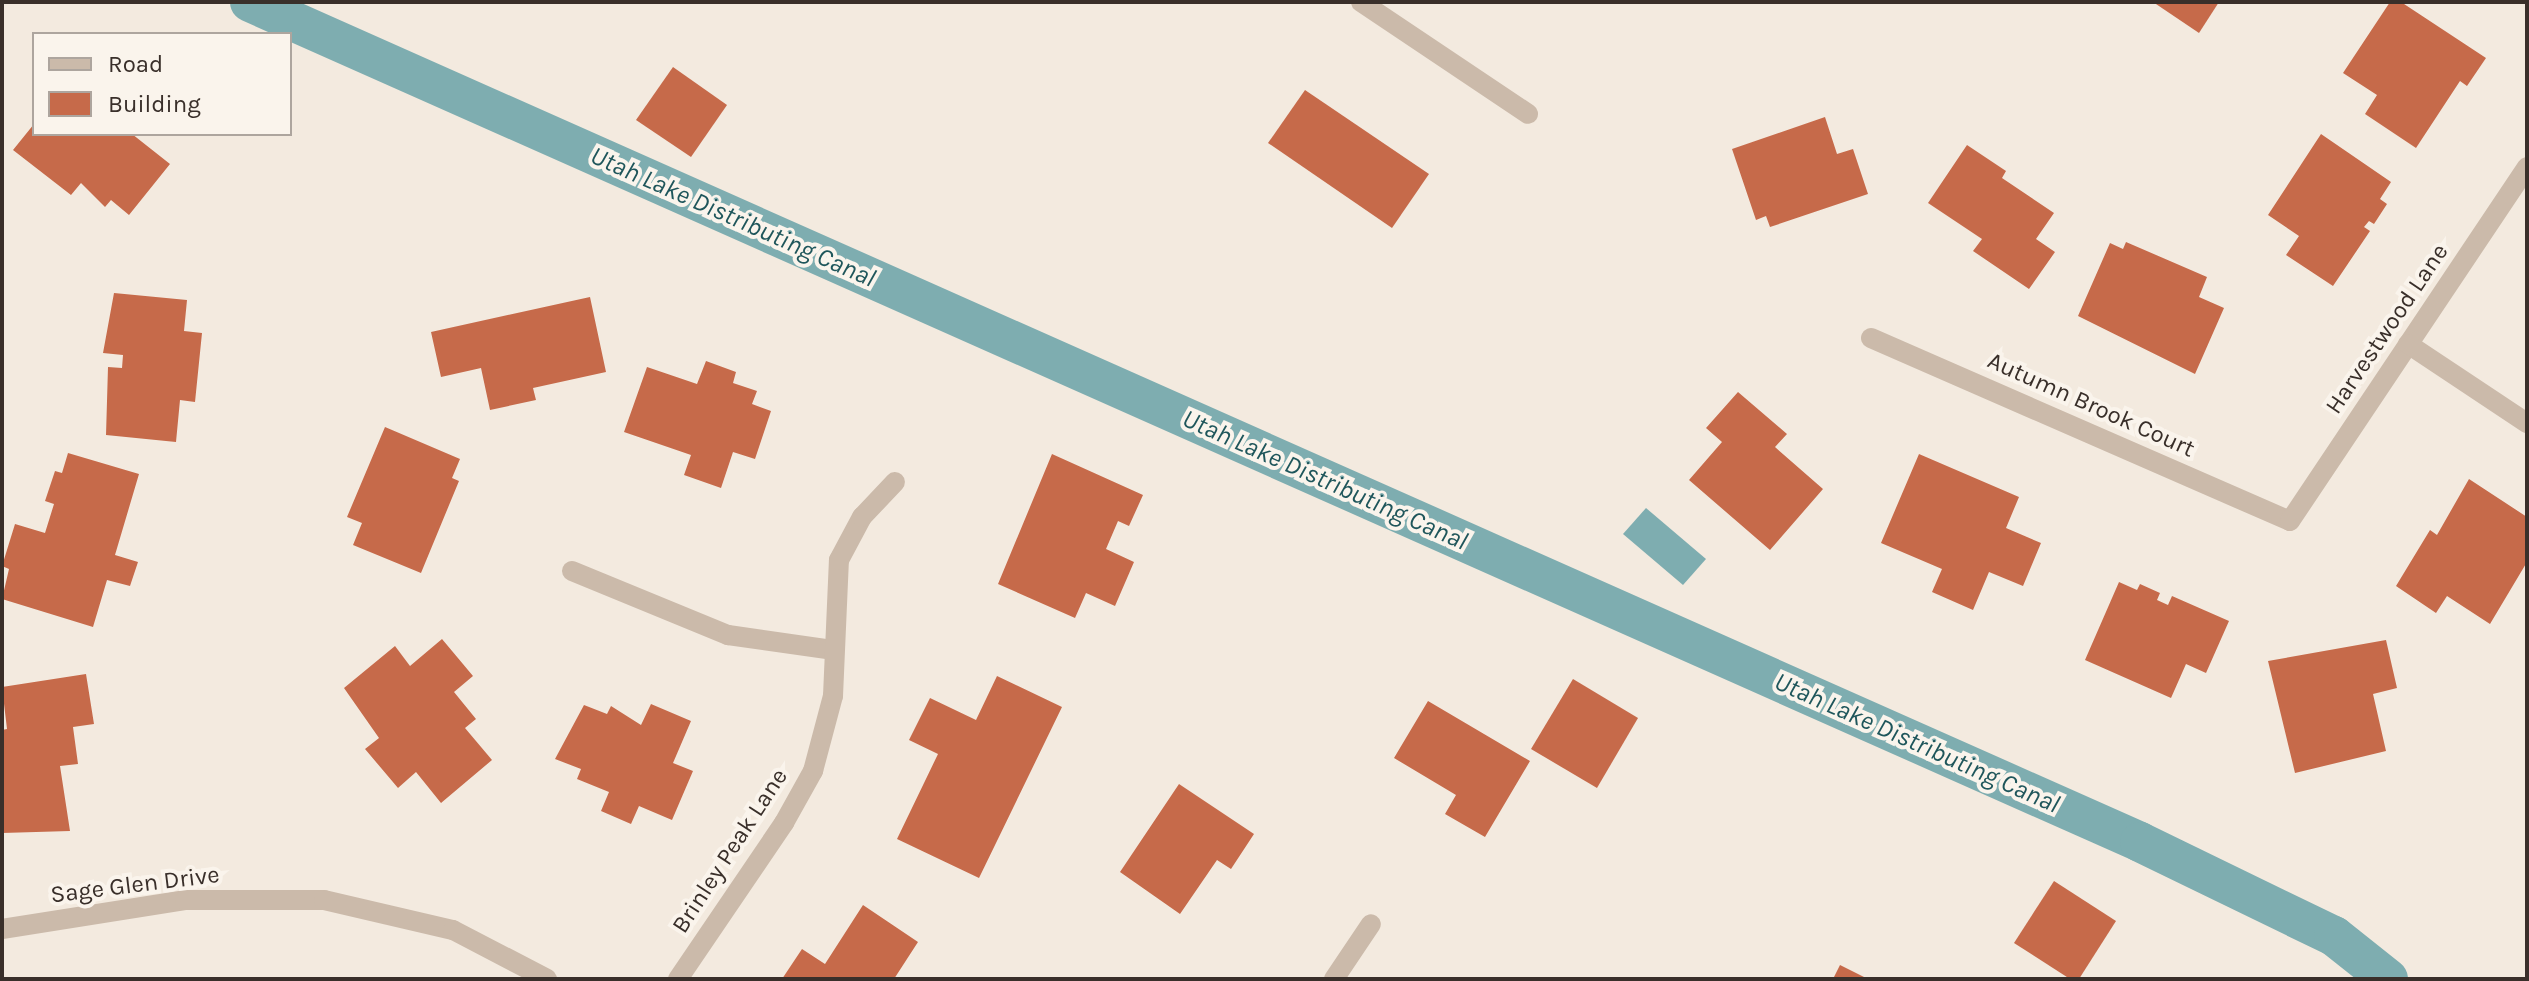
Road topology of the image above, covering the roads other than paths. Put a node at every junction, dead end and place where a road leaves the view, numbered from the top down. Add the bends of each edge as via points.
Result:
1 (1361, 2) edge
2 (1528, 114) dead end
3 (2527, 167) edge
4 (1871, 338) dead end
5 (2408, 344) junction
6 (2527, 423) edge
7 (895, 482) dead end
8 (2290, 521) joint
9 (572, 571) dead end
10 (834, 650) junction
11 (1371, 924) dead end
12 (2, 929) edge
13 (547, 979) edge
14 (678, 979) edge
15 (1334, 979) edge

1 - 2 street
3 - 5 street, Harvestwood Lane
4 - 8 street, Autumn Brook Court
5 - 6 street
5 - 8 street, Harvestwood Lane
7 - 10 street, Brinley Peak Lane via 862,517 839,560
9 - 10 street via 728,635
10 - 14 street, Brinley Peak Lane via 833,696 813,771
11 - 15 street
12 - 13 street, Sage Glen Drive via 185,900 324,900 453,930

